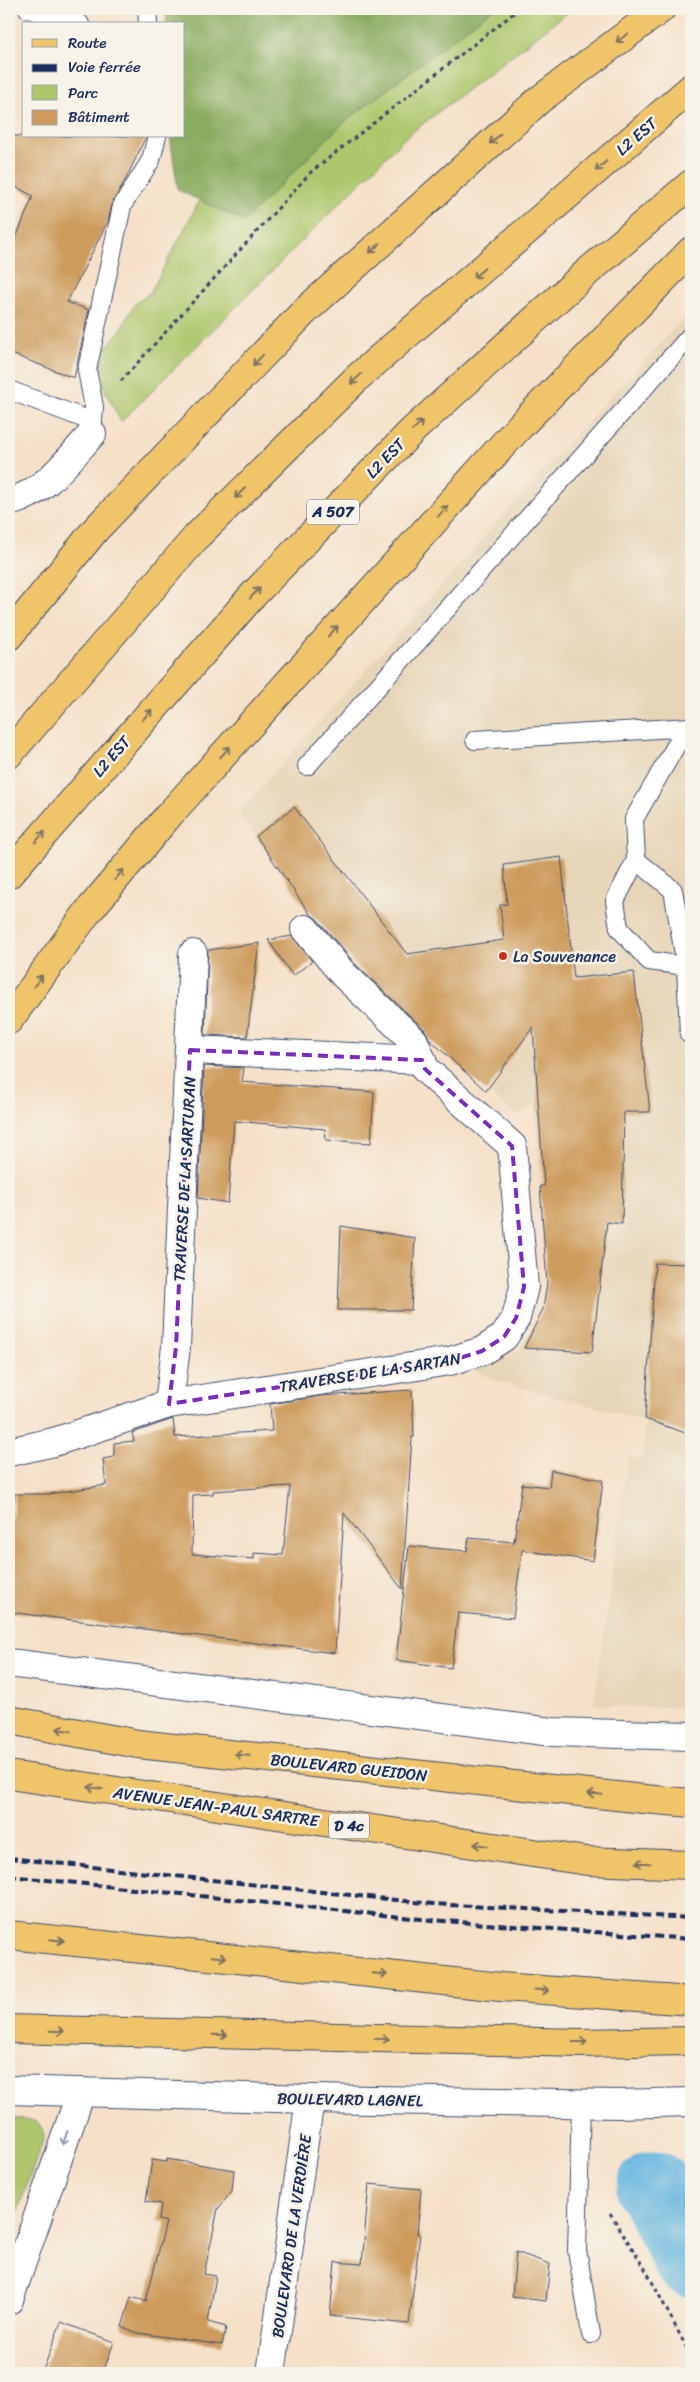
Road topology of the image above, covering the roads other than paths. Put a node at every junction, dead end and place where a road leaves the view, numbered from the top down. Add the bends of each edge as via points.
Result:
1 (28, 9) edge
2 (147, 9) edge
3 (661, 9) edge
4 (73, 22) edge
5 (148, 22) edge
6 (691, 88) edge
7 (157, 138) edge
8 (691, 184) edge
9 (691, 251) edge
10 (691, 335) edge
11 (9, 390) edge
12 (93, 421) junction
13 (9, 502) edge
14 (9, 636) edge
15 (689, 728) edge
16 (475, 740) dead end
17 (9, 754) edge
18 (307, 766) dead end
19 (636, 860) junction
20 (9, 874) edge
21 (304, 929) dead end
22 (193, 954) dead end
23 (686, 966) junction
24 (9, 1020) edge
25 (689, 1034) dead end
26 (190, 1050) junction
27 (422, 1060) junction
28 (169, 1404) junction
29 (9, 1452) edge
30 (9, 1663) edge
31 (9, 1720) edge
32 (691, 1736) edge
33 (9, 1775) edge
34 (691, 1801) edge
35 (691, 1865) edge
36 (9, 1935) edge
37 (691, 2000) edge
38 (9, 2029) edge
39 (691, 2040) edge
40 (9, 2090) edge
41 (81, 2092) junction
42 (310, 2099) junction
43 (691, 2102) edge
44 (581, 2103) junction
45 (9, 2300) edge
46 (590, 2334) dead end
47 (271, 2373) edge

1 - 4 lane
2 - 5 lane
3 -> 14 main road via 539,100 304,312 96,529
6 -> 17 main road, L2 EST via 358,377 198,535
7 - 12 lane via 152,160 122,206 87,370
20 -> 8 main road, L2 EST / A 507 via 254,594 413,430 585,274
24 -> 9 main road via 88,913 195,786 520,426
10 - 18 lane
11 - 12 lane
12 - 13 street via 43,486
15 - 16 lane
15 - 19 lane via 634,819
19 - 23 lane via 673,890
19 - 23 lane via 615,901 619,928 649,961
21 - 27 street, TRAVERSE DE LA SARTAN via 344,975 414,1041
22 - 26 street, TRAVERSE DE LA SARTURAN
23 - 25 lane
26 - 27 street
26 - 28 street, TRAVERSE DE LA SARTURAN via 176,1347
27 - 28 street, TRAVERSE DE LA SARTAN via 425,1069 512,1146 524,1287 516,1318 504,1337 482,1351 450,1361
28 - 29 street, TRAVERSE DE LA SARTAN via 54,1442
30 - 32 street via 552,1732
34 -> 31 main road, BOULEVARD GUEIDON via 644,1799 138,1744
35 -> 33 main road, AVENUE JEAN-PAUL SARTRE / D 4c via 587,1861
36 -> 37 main road via 501,1987
38 -> 39 main road via 560,2042
40 - 41 street, BOULEVARD LAGNEL
41 - 42 street, BOULEVARD LAGNEL
41 -> 45 street
42 - 44 street, BOULEVARD LAGNEL
42 - 47 street, BOULEVARD DE LA VERDIÈRE
43 - 44 street, BOULEVARD LAGNEL
44 - 46 lane via 577,2250

